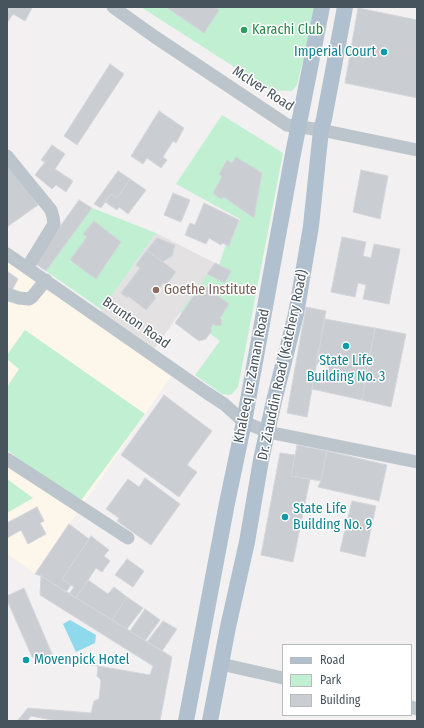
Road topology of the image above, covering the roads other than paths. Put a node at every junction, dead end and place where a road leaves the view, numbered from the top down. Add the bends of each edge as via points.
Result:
1 (113, 7) edge
2 (322, 7) edge
3 (345, 7) edge
4 (298, 127) junction
5 (321, 130) junction
6 (417, 150) edge
7 (7, 156) edge
8 (7, 254) edge
9 (27, 268) junction
10 (46, 280) junction
11 (7, 294) edge
12 (244, 422) junction
13 (268, 432) junction
14 (7, 460) edge
15 (417, 462) edge
16 (128, 538) dead end
17 (221, 664) junction
18 (282, 678) edge
19 (186, 721) edge
20 (210, 721) edge

1 - 4 street, Mclver Road via 287,125
2 - 4 main road, Khaleeq uz Zaman Road
3 - 5 main road, Dr. Ziauddin Road (Katchery Road)
4 - 5 street, Mclver Road
4 - 12 main road, Khaleeq uz Zaman Road
5 - 6 street, Mclver Road
5 - 13 main road, Dr. Ziauddin Road (Katchery Road) via 311,226 299,299
7 - 9 street via 51,210 53,217 54,224
8 - 9 street, Brunton Road
9 - 10 street, Brunton Road
10 - 11 street via 32,297 19,298
10 - 12 street, Brunton Road via 224,404
12 - 13 street, Brunton Road
12 - 19 main road, Khaleeq uz Zaman Road
13 - 15 street, Brunton Road
13 - 17 main road, Dr. Ziauddin Road (Katchery Road)
14 - 16 street
17 - 18 street
17 - 20 main road, Dr. Ziauddin Road (Katchery Road)

